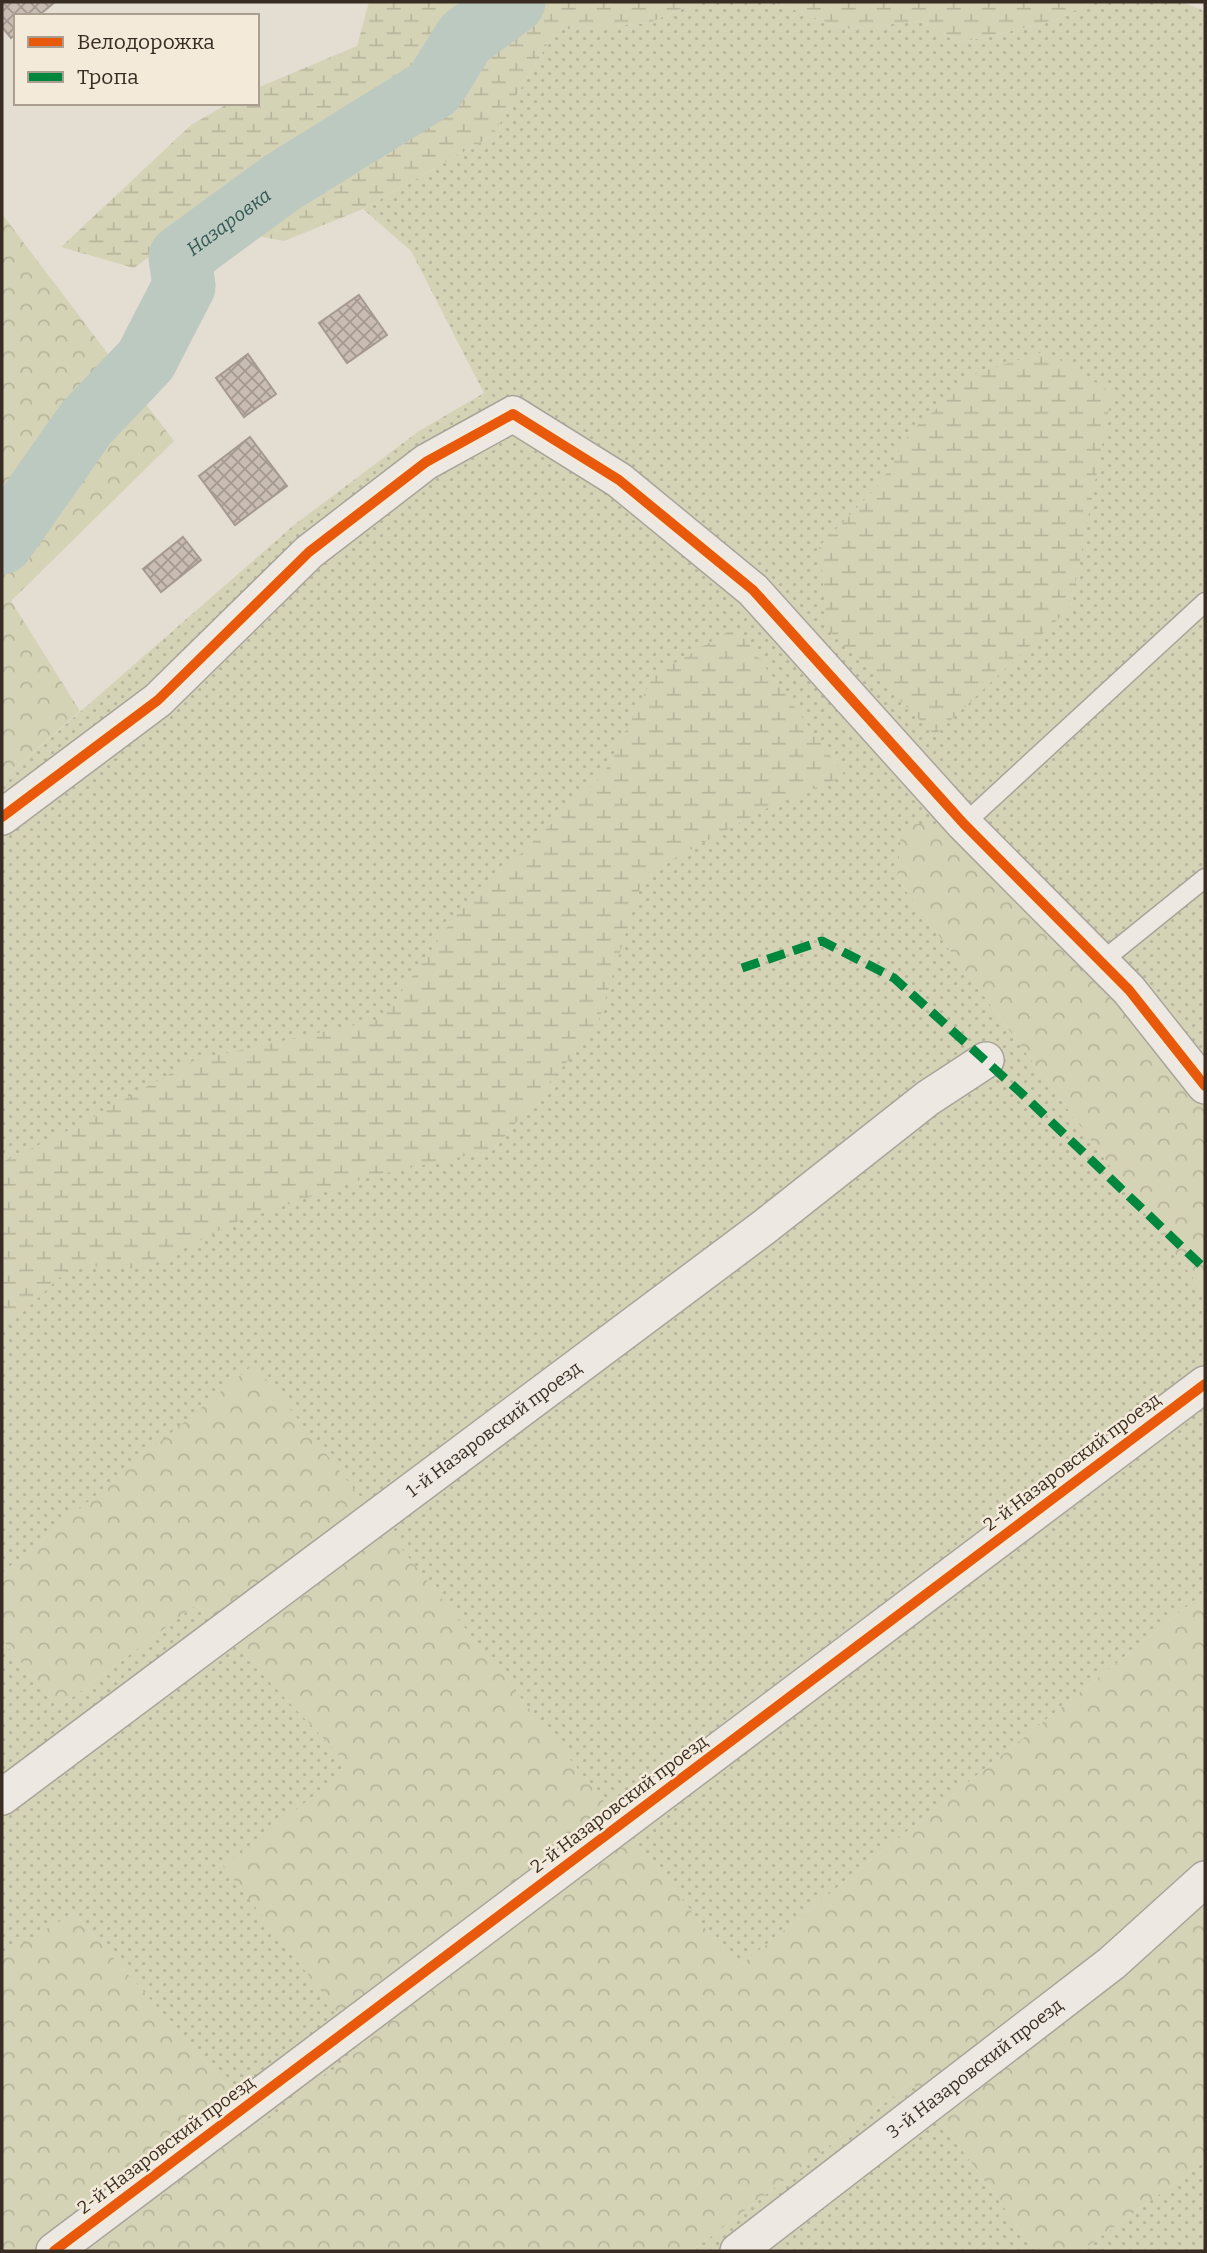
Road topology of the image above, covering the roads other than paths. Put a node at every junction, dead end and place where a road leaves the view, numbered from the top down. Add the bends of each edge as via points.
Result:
1 (1205, 602) edge
2 (2, 817) edge
3 (964, 824) junction
4 (1205, 878) edge
5 (1101, 962) junction
6 (986, 1060) dead end
7 (1205, 1086) edge
8 (1205, 1384) edge
9 (2, 1797) edge
10 (1205, 1879) edge
11 (54, 2251) edge
12 (738, 2251) edge

1 - 3 lane
2 - 3 street via 158,700 309,552 426,462 513,414 619,480 753,590
3 - 5 street
4 - 5 lane
5 - 7 street
6 - 9 street, 1-й Назаровский проезд via 928,1098 763,1228
8 - 11 street, 2-й Назаровский проезд
10 - 12 street, 3-й Назаровский проезд via 1112,1963

